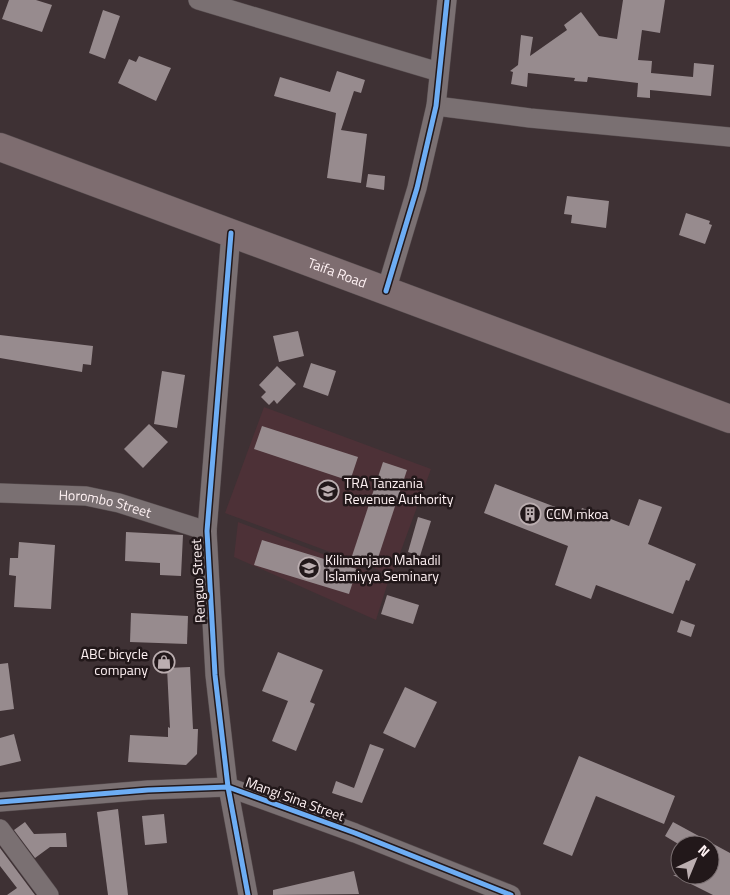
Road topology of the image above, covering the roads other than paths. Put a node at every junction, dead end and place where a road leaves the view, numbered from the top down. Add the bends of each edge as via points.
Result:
1 (198, 0) edge
2 (447, 0) edge
3 (440, 72) junction
4 (436, 106) junction
5 (730, 136) edge
6 (0, 147) edge
7 (231, 233) junction
8 (386, 291) junction
9 (730, 419) edge
10 (0, 493) edge
11 (207, 531) junction
12 (228, 787) junction
13 (0, 802) edge
14 (0, 829) edge
15 (50, 895) edge
16 (248, 895) edge
17 (511, 895) edge

1 - 3 street
2 - 3 street
3 - 4 street
4 - 5 street
4 - 8 street via 417,188
6 - 7 highway, Taifa Road
7 - 8 highway, Taifa Road
7 - 11 street, Renguo Street
8 - 9 highway, Taifa Road
10 - 11 street, Horombo Street via 86,496
11 - 12 street, Renguo Street via 215,675
12 - 13 street, Mangi Sina Street
12 - 16 street, Renguo Street
12 - 17 street, Mangi Sina Street
14 - 15 street

